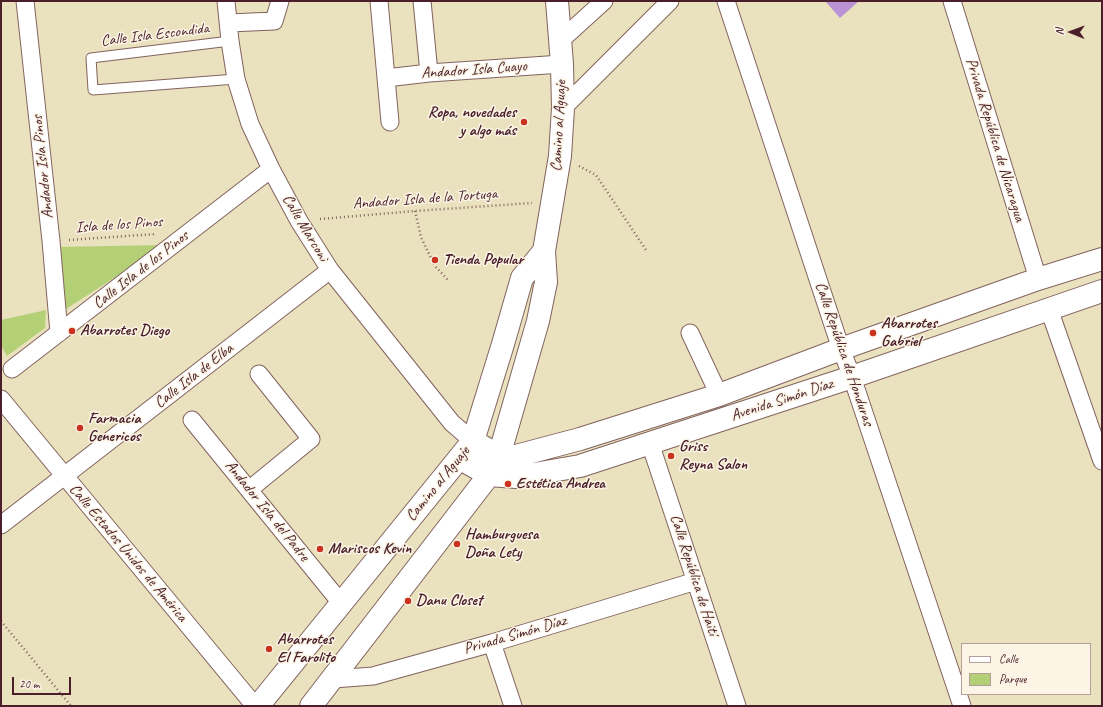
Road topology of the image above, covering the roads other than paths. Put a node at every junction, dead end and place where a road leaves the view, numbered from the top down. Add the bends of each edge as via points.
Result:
1 (24, 1) edge
2 (226, 1) edge
3 (280, 1) edge
4 (379, 1) edge
5 (422, 1) edge
6 (557, 1) edge
7 (604, 1) edge
8 (670, 1) edge
9 (726, 1) edge
10 (952, 1) edge
11 (228, 23) junction
12 (230, 40) junction
13 (560, 41) junction
14 (562, 64) junction
15 (428, 73) junction
16 (386, 78) junction
17 (236, 79) junction
18 (563, 108) junction
19 (390, 122) dead end
20 (270, 170) junction
21 (544, 251) junction
22 (1102, 258) edge
23 (330, 270) junction
24 (1038, 279) junction
25 (1102, 291) edge
26 (1049, 310) junction
27 (59, 333) junction
28 (690, 333) dead end
29 (841, 349) junction
30 (12, 369) dead end
31 (259, 374) dead end
32 (852, 378) junction
33 (719, 395) junction
34 (1, 399) edge
35 (192, 420) dead end
36 (452, 423) junction
37 (473, 441) junction
38 (650, 443) junction
39 (499, 456) junction
40 (460, 458) junction
41 (1102, 461) edge
42 (489, 475) junction
43 (64, 476) junction
44 (250, 489) junction
45 (1, 526) edge
46 (696, 581) junction
47 (341, 603) junction
48 (492, 643) junction
49 (333, 679) junction
50 (257, 706) edge
51 (311, 706) edge
52 (513, 706) edge
53 (738, 706) edge
54 (962, 706) edge

1 - 27 street, Andador Isla Pinos
2 - 11 street, Calle Marconi
3 - 11 street via 274,21
4 - 16 street
5 - 15 street
6 - 13 main road, Camino al Aguaje
7 - 13 street
8 - 18 street
9 - 29 street, Calle República de Honduras
10 - 24 street, Privada República de Nicaragua
11 - 12 street, Calle Marconi
12 - 17 street, Calle Marconi
12 - 17 lane, Calle Isla Escondida via 91,58 93,90
13 - 14 main road, Camino al Aguaje
14 - 15 street, Andador Isla Cuayo
14 - 18 main road, Camino al Aguaje
15 - 16 street, Andador Isla Cuayo
16 - 19 street
17 - 20 street, Calle Marconi via 250,124
18 - 21 main road, Camino al Aguaje via 560,156
20 - 23 street, Calle Marconi
20 - 27 street, Calle Isla de los Pinos
21 - 37 main road, Camino al Aguaje via 522,278
21 - 39 main road, Camino al Aguaje via 546,282 538,321
22 - 24 main road, Avenida Simón Díaz
23 - 36 street, Calle Marconi
23 - 43 street, Calle Isla de Elba
24 - 29 main road, Avenida Simón Díaz
25 - 26 main road, Avenida Simón Díaz
26 - 32 main road, Avenida Simón Díaz
26 - 41 street
27 - 30 street, Calle Isla de los Pinos
28 - 33 street
29 - 32 street, Calle República de Honduras
29 - 33 main road, Avenida Simón Díaz
31 - 44 street via 311,438
32 - 38 main road, Avenida Simón Díaz
32 - 54 street, Calle República de Honduras
33 - 39 main road, Avenida Simón Díaz via 528,454
34 - 43 street, Calle Estados Unidos de América
35 - 44 street, Andador Isla del Padre
36 - 37 street, Calle Marconi
36 - 40 street, Calle Marconi
37 - 39 main road
37 - 40 main road, Camino al Aguaje
38 - 42 main road, Avenida Simón Díaz via 580,466 516,477
38 - 46 street, Calle República de Haití
39 - 42 main road, Camino al Aguaje
40 - 42 main road, Avenida Simón Díaz
40 - 47 main road, Camino al Aguaje
42 - 49 main road, Camino al Aguaje
43 - 45 street, Calle Isla de Elba
43 - 50 street, Calle Estados Unidos de América
44 - 47 street, Andador Isla del Padre
46 - 48 street, Privada Simón Díaz
46 - 53 street, Calle República de Haití
47 - 50 main road, Camino al Aguaje
48 - 49 street, Privada Simón Díaz via 373,676
48 - 52 street
49 - 51 main road, Camino al Aguaje

